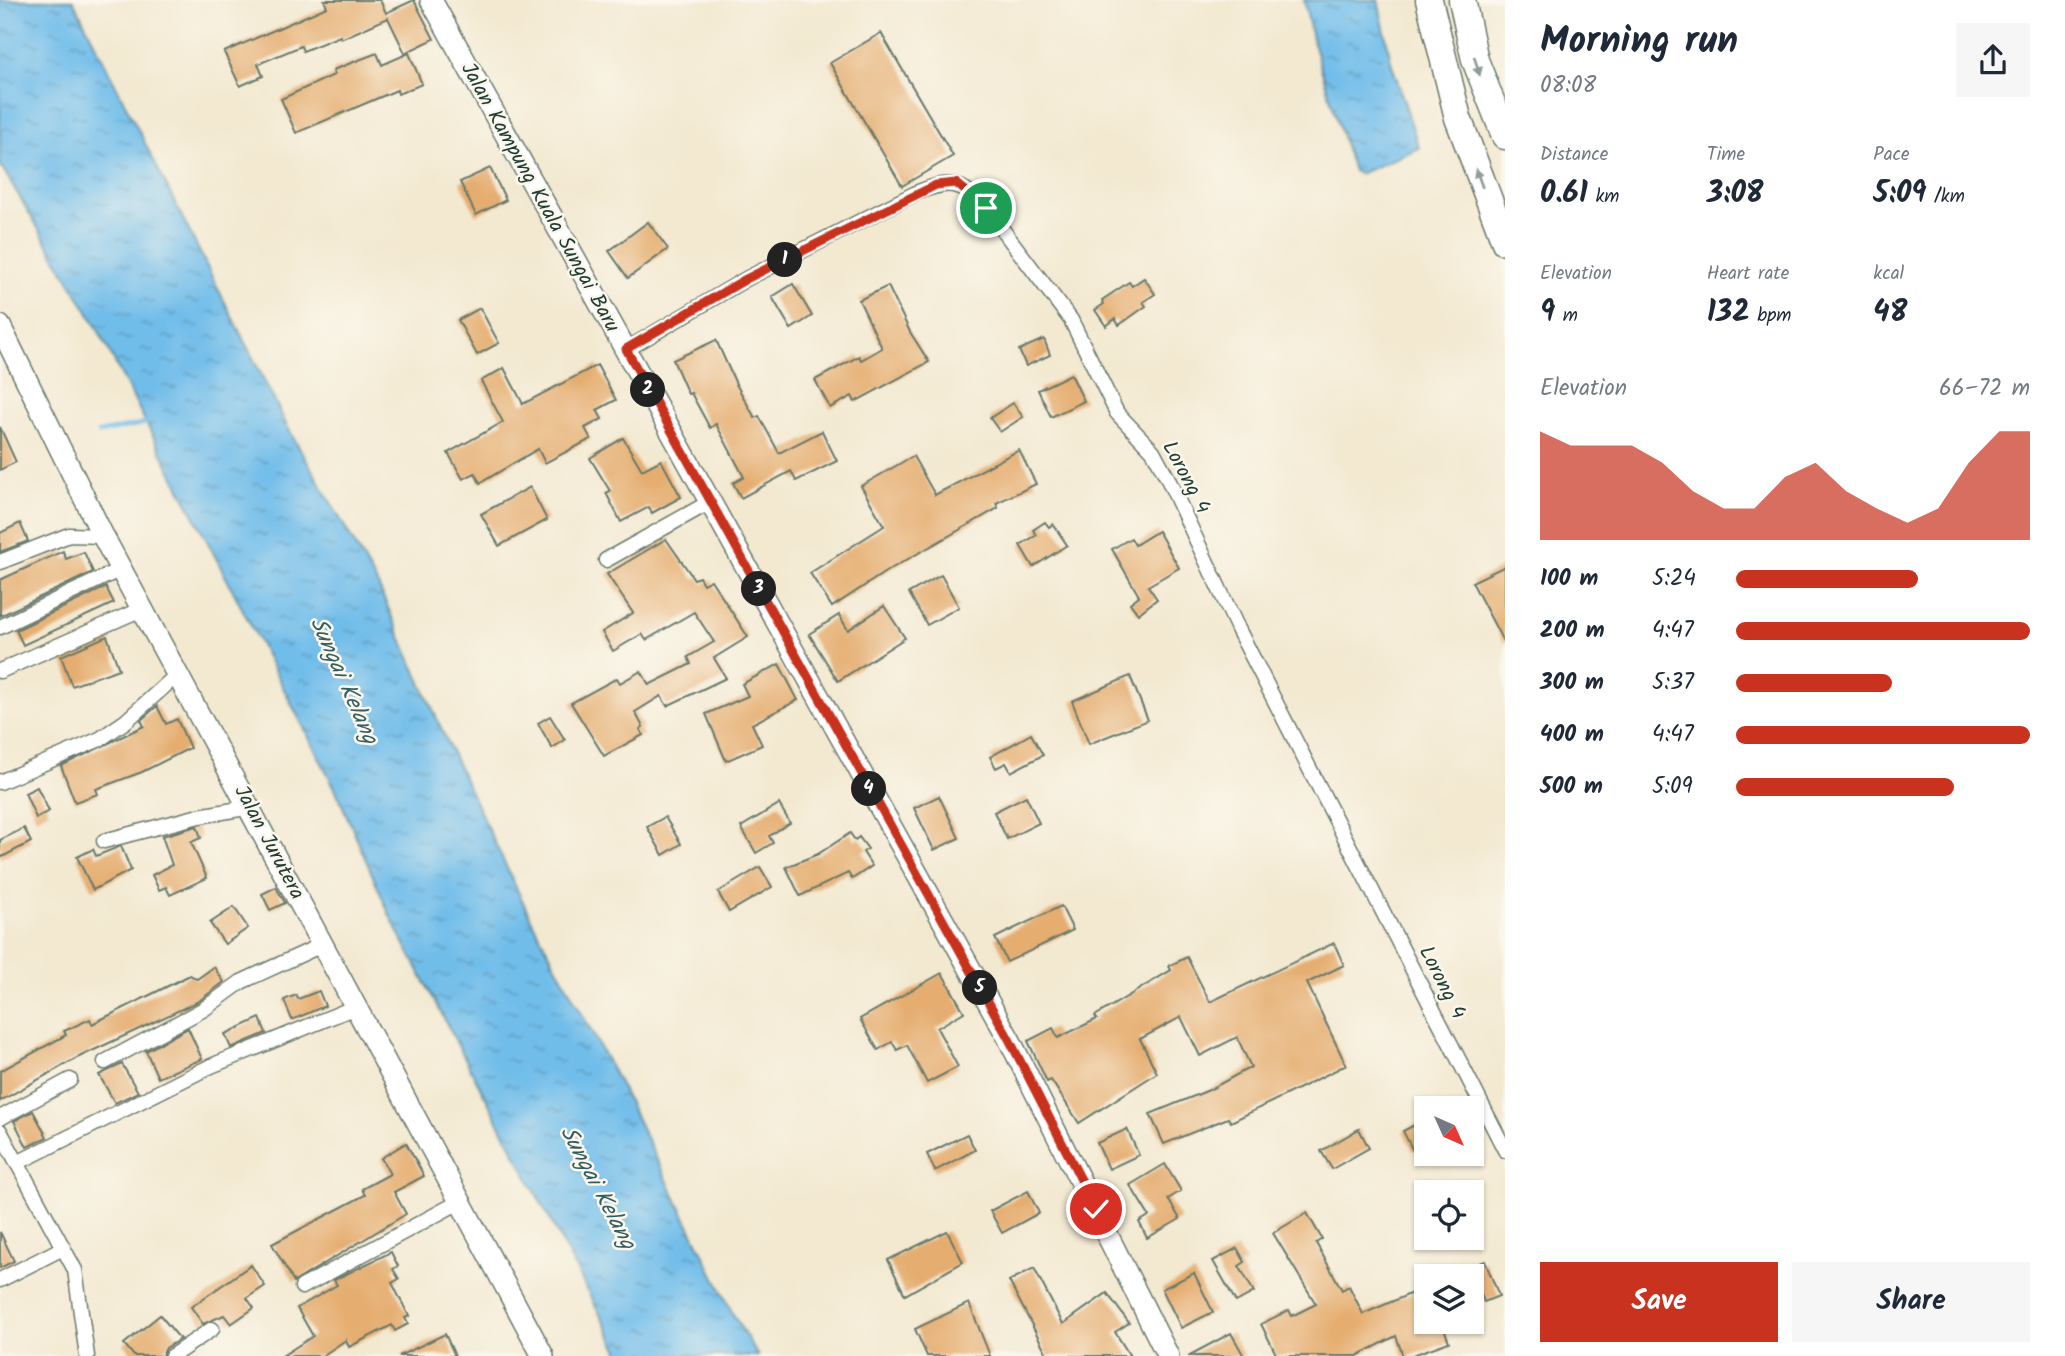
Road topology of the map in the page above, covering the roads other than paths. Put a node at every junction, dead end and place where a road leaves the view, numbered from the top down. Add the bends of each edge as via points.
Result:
1 (431, 0) edge
2 (1429, 0) edge
3 (1462, 0) edge
4 (1505, 136) edge
5 (1505, 242) edge
6 (1, 331) edge
7 (626, 349) junction
8 (710, 502) junction
9 (103, 536) junction
10 (606, 560) dead end
11 (0, 562) edge
12 (123, 568) junction
13 (144, 608) junction
14 (0, 627) edge
15 (0, 671) edge
16 (179, 673) junction
17 (0, 782) edge
18 (251, 807) junction
19 (104, 841) dead end
20 (324, 944) junction
21 (358, 1006) junction
22 (105, 1062) dead end
23 (70, 1080) dead end
24 (0, 1118) edge
25 (0, 1131) edge
26 (1505, 1150) edge
27 (17, 1163) junction
28 (461, 1201) junction
29 (63, 1248) junction
30 (0, 1280) edge
31 (302, 1287) dead end
32 (212, 1329) dead end
33 (88, 1356) edge
34 (172, 1356) edge
35 (543, 1356) edge
36 (1168, 1356) edge

1 - 7 street, Jalan Kampung Kuala Sungai Baru
5 -> 2 highway via 1458,118
3 -> 4 highway via 1475,60
6 - 9 street, Jalan Jurutera
7 - 8 street, Jalan Kampung Kuala Sungai Baru
7 - 26 street, Lorong 4 via 746,279 916,193 956,183 970,192 1071,320 1117,412 1153,451 1238,629
8 - 10 street
8 - 36 street, Jalan Kampung Kuala Sungai Baru via 1009,1039
9 - 11 street via 69,536
9 - 12 street, Jalan Jurutera
12 - 13 street, Jalan Jurutera
12 - 14 street
13 - 15 street
13 - 16 street, Jalan Jurutera
16 - 17 street via 126,722 100,739
16 - 18 street, Jalan Jurutera
18 - 19 street
18 - 20 street, Jalan Jurutera
20 - 21 street, Jalan Jurutera
20 - 22 street via 240,982 204,1009
21 - 27 street via 211,1066
21 - 28 street, Jalan Jurutera
23 - 24 street
25 - 27 street
27 - 29 street
28 - 31 street
28 - 35 street, Jalan Jurutera
29 - 30 street
29 - 33 street via 75,1270
32 - 34 street

